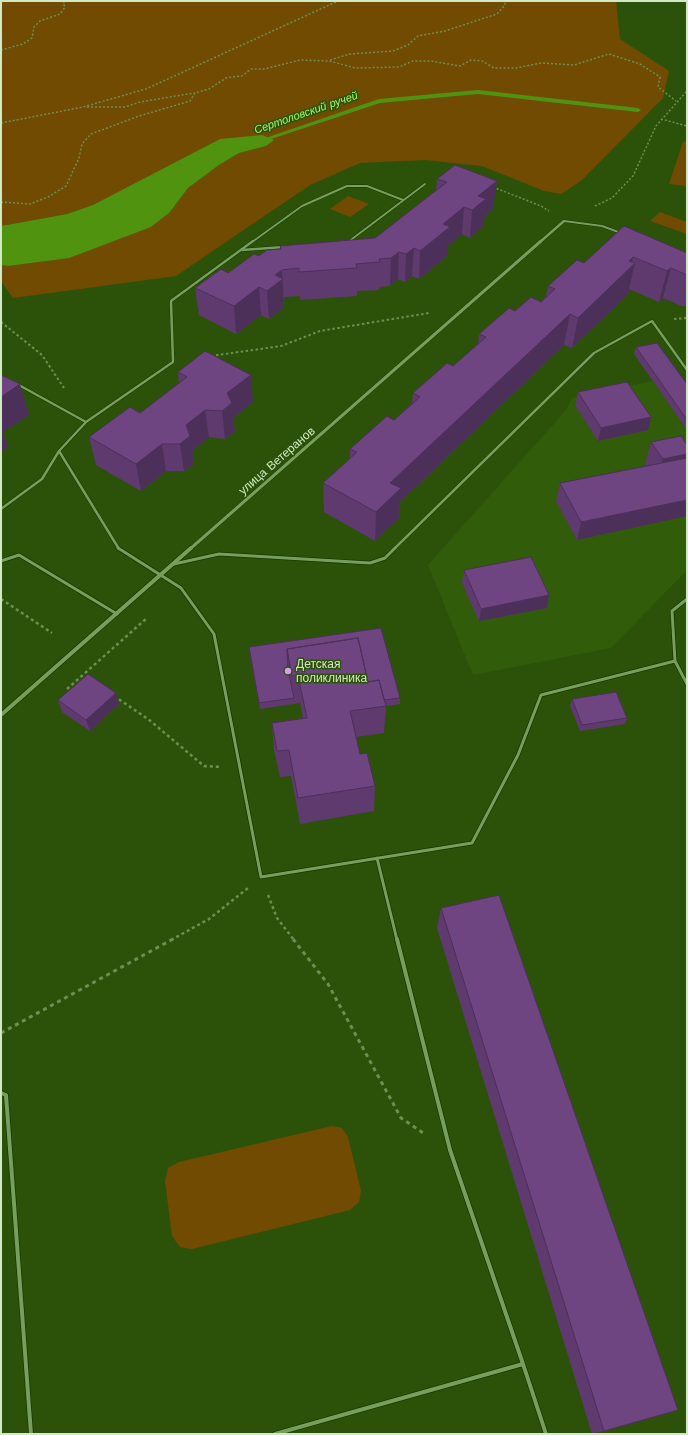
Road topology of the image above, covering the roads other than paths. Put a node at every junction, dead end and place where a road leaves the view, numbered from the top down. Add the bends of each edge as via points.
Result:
1 (425, 184) dead end
2 (403, 200) junction
3 (564, 221) joint
4 (624, 234) edge
5 (340, 242) edge
6 (287, 246) edge
7 (242, 250) junction
8 (687, 370) edge
9 (14, 382) edge
10 (86, 422) junction
11 (59, 451) junction
12 (1, 509) edge
13 (1, 561) edge
14 (174, 564) junction
15 (161, 575) junction
16 (687, 599) edge
17 (117, 614) junction
18 (675, 661) junction
19 (687, 684) edge
20 (1, 714) edge
21 (377, 858) junction
22 (1, 1093) edge
23 (523, 1364) junction
24 (32, 1434) edge
25 (275, 1434) edge
26 (546, 1434) edge

1 - 2 lane
2 - 5 lane via 348,242
2 - 7 lane via 367,186 348,186 302,206
3 - 4 lane via 602,226
3 - 14 street, улица Ветеранов
6 - 7 lane
7 - 10 lane via 171,301 173,362
8 - 14 lane via 652,321 594,353 385,558 370,563 219,554
9 - 10 lane
10 - 11 lane
11 - 12 lane via 42,479
11 - 15 lane via 117,548
13 - 17 lane via 19,555
14 - 15 street, улица Ветеранов
15 - 17 street, улица Ветеранов
15 - 21 lane via 181,588 214,634 261,877
16 - 18 lane via 672,611
17 - 20 street, улица Ветеранов
18 - 19 lane
18 - 21 lane via 541,696 518,755 472,843
21 - 23 lane via 450,1150
22 - 24 lane via 6,1095
23 - 25 lane
23 - 26 lane

